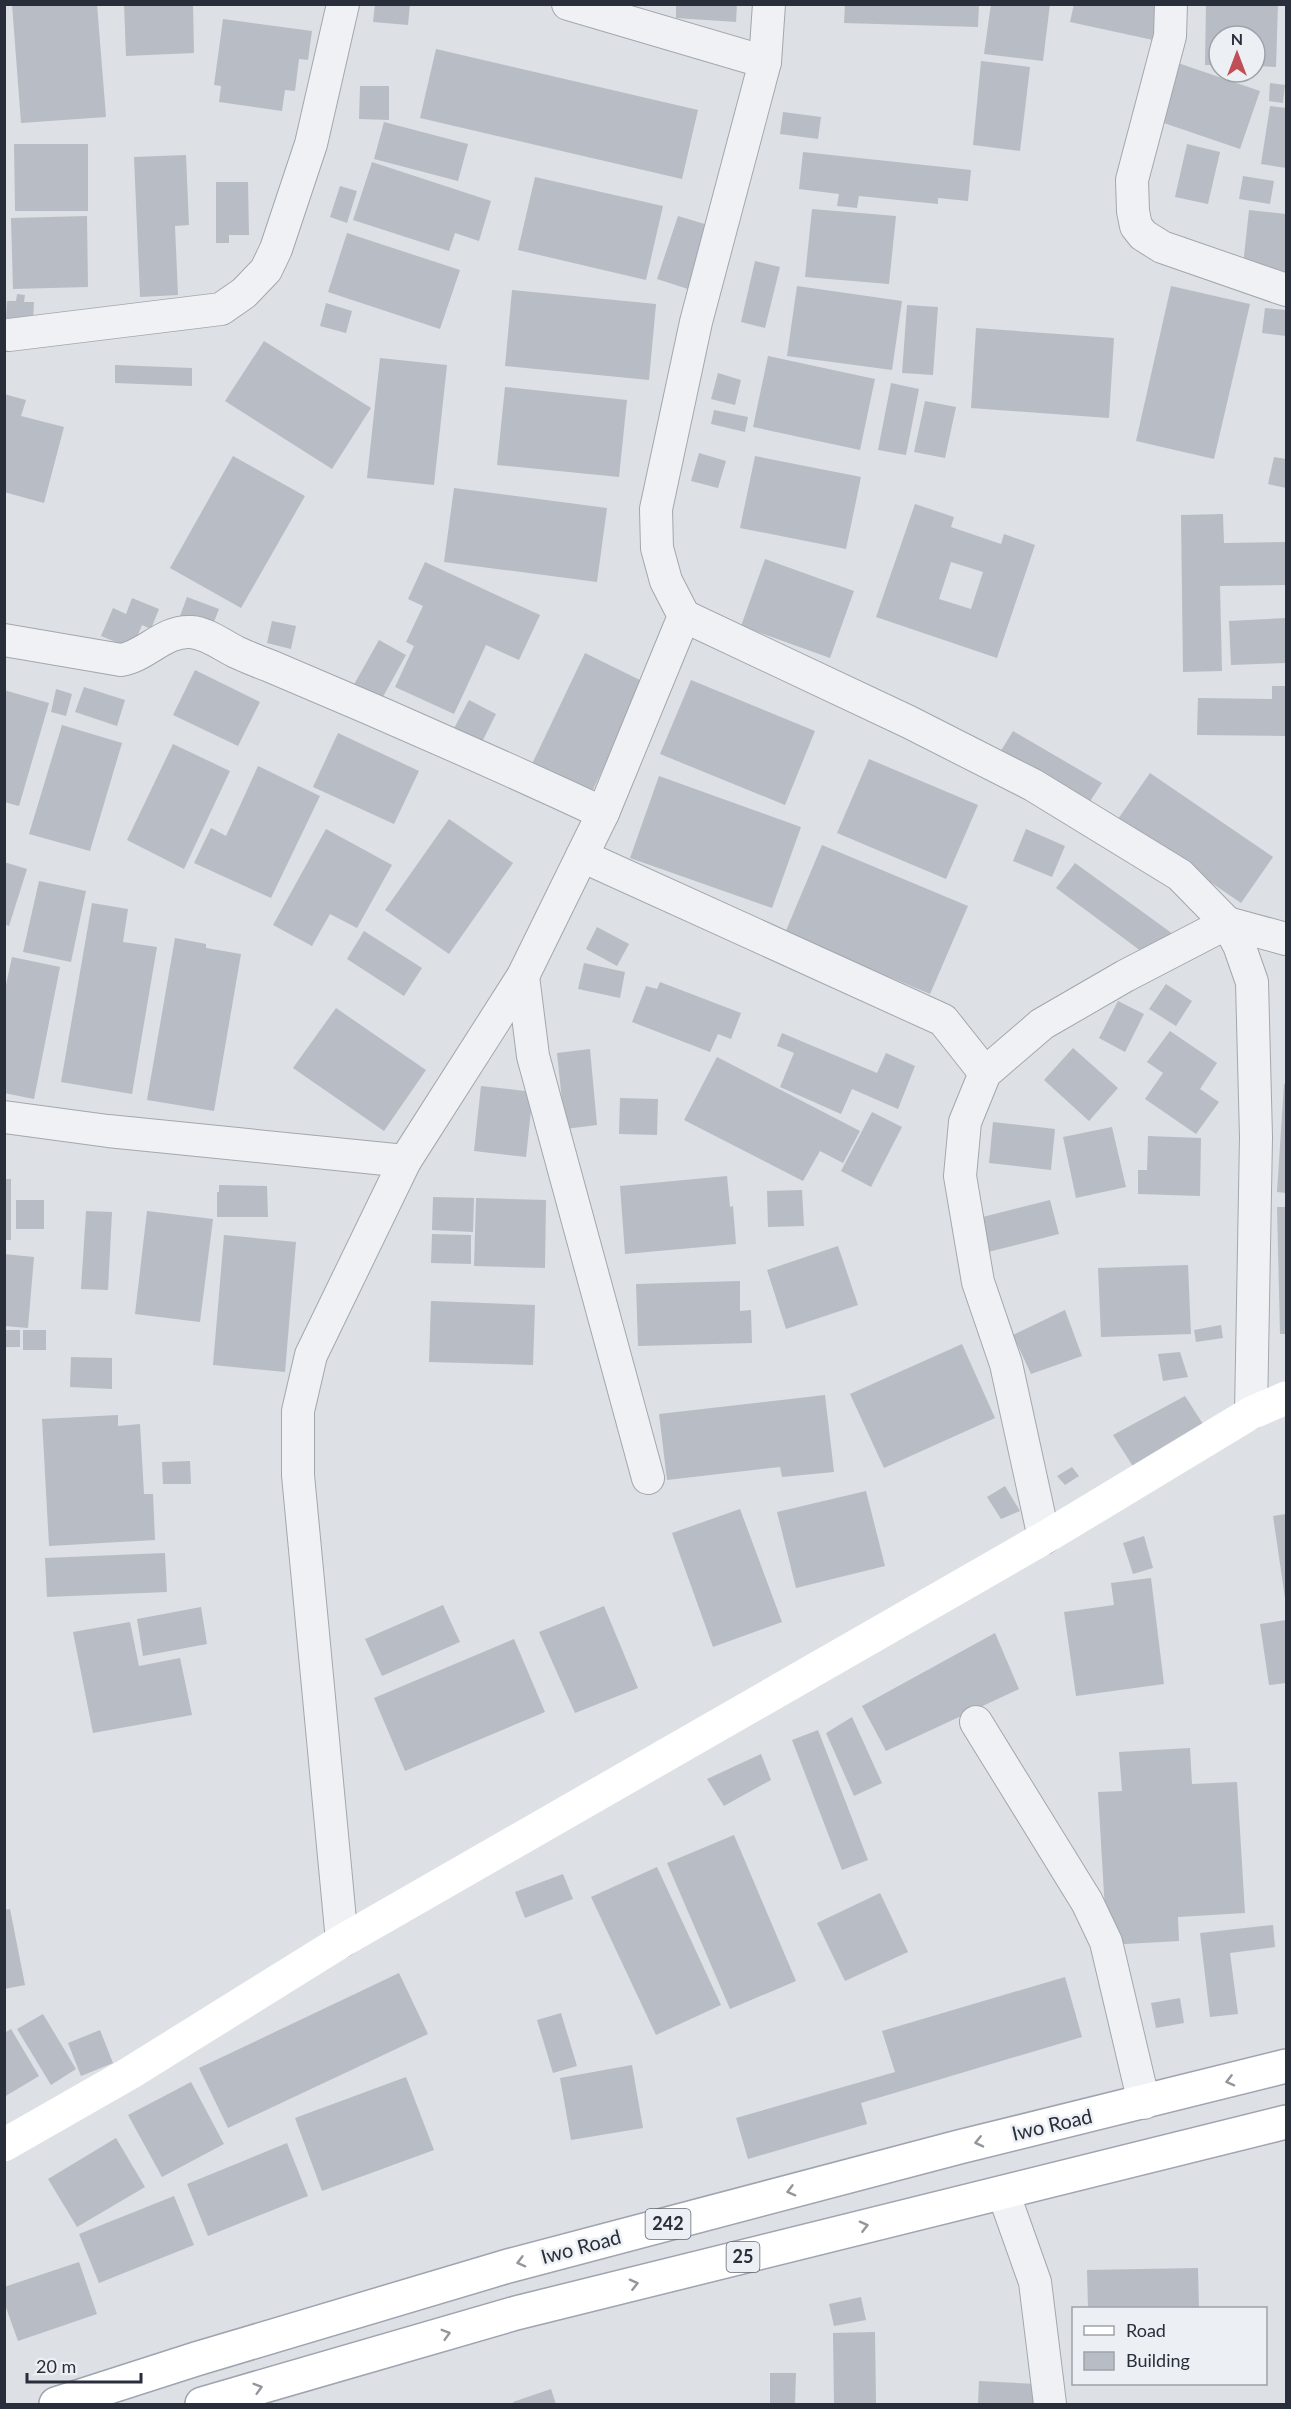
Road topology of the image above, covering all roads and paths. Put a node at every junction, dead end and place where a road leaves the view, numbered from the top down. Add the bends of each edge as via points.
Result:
1 (343, 4) edge
2 (568, 4) edge
3 (769, 4) edge
4 (1171, 4) edge
5 (765, 62) junction
6 (1287, 290) edge
7 (9, 335) dead end
8 (684, 616) junction
9 (4, 640) edge
10 (603, 813) junction
11 (582, 856) junction
12 (1227, 923) junction
13 (1287, 939) edge
14 (523, 976) junction
15 (985, 1073) junction
16 (4, 1117) edge
17 (405, 1161) junction
18 (1287, 1398) edge
19 (1251, 1413) junction
20 (648, 1479) dead end
21 (1044, 1538) junction
22 (976, 1722) dead end
23 (342, 1941) junction
24 (1287, 2066) edge
25 (1144, 2103) junction
26 (1287, 2122) edge
27 (4, 2145) edge
28 (1003, 2192) junction
29 (56, 2404) edge
30 (202, 2404) edge
31 (1050, 2404) edge

1 - 7 street via 311,144 276,249 266,270 244,293 220,309
2 - 5 street
3 - 5 street
4 - 6 street via 1170,36 1132,180 1136,226 1162,247
5 - 8 street via 696,322 656,509 657,548 666,580
8 - 10 street
8 - 12 street via 1033,785 1180,875
9 - 10 street via 121,660 171,634 199,633 237,653 458,745
10 - 11 street
11 - 14 street
11 - 15 street via 943,1020
12 - 13 street
12 - 15 street via 1042,1024
12 - 19 street via 1252,982 1256,1137
14 - 17 street
14 - 20 street via 533,1056
15 - 21 street via 965,1122 960,1176 978,1282 1006,1364
16 - 17 street
17 - 23 street via 311,1355 298,1411 298,1475
18 - 19 main road
19 - 21 main road
21 - 23 main road
22 - 25 street via 1087,1902 1106,1942
23 - 27 main road via 130,2073
24 -> 25 main road, Iwo Road / 242
25 -> 29 main road, Iwo Road / 242 via 959,2147 508,2266
26 - 28 main road, 25
30 -> 28 main road, 25 via 516,2313
28 - 31 street via 1035,2282

